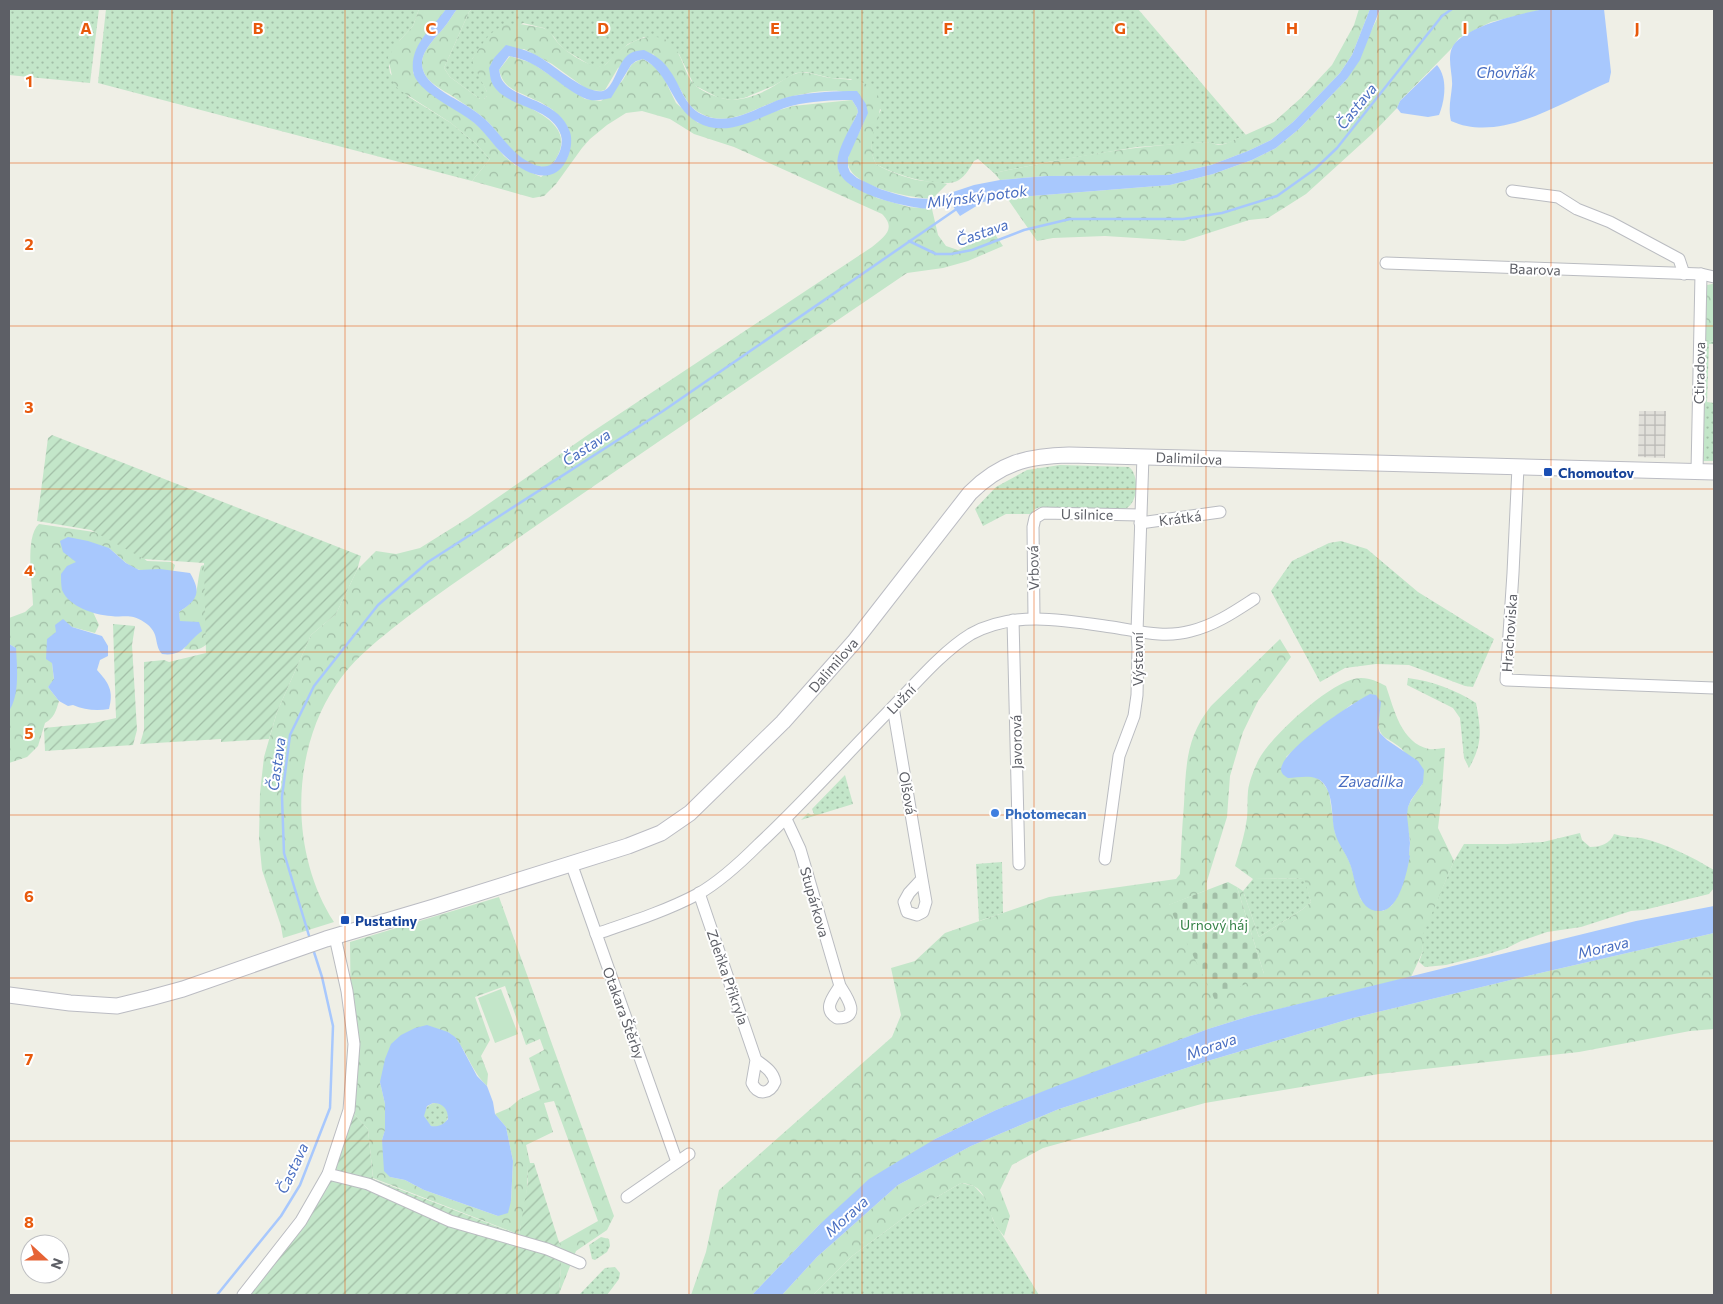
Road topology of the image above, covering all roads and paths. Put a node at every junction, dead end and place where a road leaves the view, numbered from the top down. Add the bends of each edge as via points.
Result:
1 (1512, 191) dead end
2 (1386, 264) dead end
3 (1684, 274) junction
4 (1701, 274) junction
5 (1714, 277) edge
6 (1143, 456) junction
7 (1518, 467) junction
8 (1697, 471) junction
9 (1714, 472) edge
10 (1220, 512) dead end
11 (1036, 518) joint
12 (1140, 519) junction
13 (1254, 599) dead end
14 (1034, 618) junction
15 (1013, 620) junction
16 (1137, 632) junction
17 (1714, 688) edge
18 (893, 707) junction
19 (786, 819) junction
20 (1105, 859) dead end
21 (571, 863) junction
22 (1019, 864) dead end
23 (922, 879) dead end
24 (699, 893) junction
25 (596, 934) junction
26 (331, 938) junction
27 (840, 986) dead end
28 (9, 995) edge
29 (756, 1060) dead end
30 (689, 1154) dead end
31 (677, 1162) junction
32 (328, 1174) junction
33 (627, 1197) dead end
34 (580, 1263) dead end
35 (242, 1295) edge

1 - 3 street via 1558,197 1577,209 1610,222 1679,259
2 - 3 street, Baarova
3 - 4 street, Baarova
4 - 5 street, Baarova
4 - 8 street, Ctiradova
6 - 7 main road, Dalimilova
6 - 12 street, Výstavní
6 - 21 main road, Dalimilova via 1037,457 1010,464 986,478 970,493 854,642 784,722 730,775 679,822 660,833
7 - 8 main road, Dalimilova
7 - 17 street, Hrachoviska via 1506,680
8 - 9 main road, Dalimilova
10 - 12 street, Krátká
11 - 12 street, U silnice via 1043,514
11 - 14 street, Vrbová via 1033,527
12 - 16 street, Výstavní
13 - 16 street, Lužní via 1220,621 1191,632
14 - 15 street, Lužní
14 - 16 street, Lužní
15 - 18 street, Lužní via 971,634 940,659
15 - 22 street, Javorová
16 - 20 street, Výstavní via 1137,695 1134,716 1118,756
18 - 19 street, Lužní
18 - 23 street, Olšová
19 - 24 street, Lužní via 743,860
19 - 27 street, Stupárkova via 800,849
21 - 25 street, Otakara Štěrby
21 - 26 main road, Dalimilova
24 - 25 street, Lužní via 656,914
24 - 29 street, Zdeňka Přikryla
25 - 31 street, Otakara Štěrby
26 - 28 main road, Dalimilova via 183,989 117,1006 70,1004
26 - 32 street via 347,991 354,1044 349,1110
30 - 31 street
31 - 33 street
32 - 34 street via 368,1184 450,1222 547,1249
32 - 35 street via 301,1221

